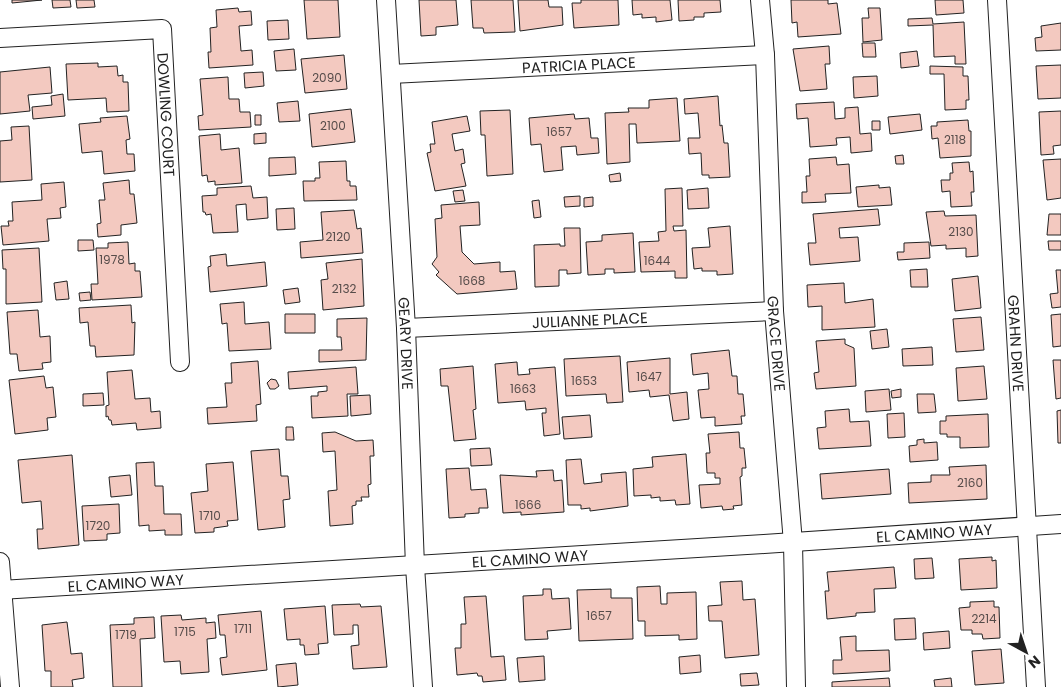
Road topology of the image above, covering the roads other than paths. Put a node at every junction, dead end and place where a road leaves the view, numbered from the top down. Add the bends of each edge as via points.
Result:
1 (386, 0) edge
2 (760, 0) edge
3 (997, 0) edge
4 (0, 38) edge
5 (765, 55) junction
6 (391, 74) junction
7 (774, 311) junction
8 (406, 328) junction
9 (180, 362) dead end
10 (1061, 524) edge
11 (1026, 526) junction
12 (793, 543) junction
13 (0, 562) edge
14 (415, 566) junction
15 (1, 590) edge
16 (10, 687) edge
17 (423, 687) edge
18 (796, 687) edge
19 (1036, 687) edge

1 - 6 street, GEARY DRIVE
2 - 5 street, GRACE DRIVE
3 - 11 street, GRAHN DRIVE
4 - 9 street, DOWLING COURT via 162,29
5 - 6 street, PATRICIA PLACE
5 - 7 street, GRACE DRIVE
6 - 8 street, GEARY DRIVE
7 - 8 street, JULIANNE PLACE
7 - 12 street, GRACE DRIVE
8 - 14 street, GEARY DRIVE
10 - 11 street, EL CAMINO WAY
11 - 12 street, EL CAMINO WAY
11 - 19 street, GRAHN DRIVE
12 - 14 street, EL CAMINO WAY
12 - 18 street, GRACE DRIVE
13 - 15 street
14 - 15 street, EL CAMINO WAY
14 - 17 street, GEARY DRIVE
15 - 16 street

